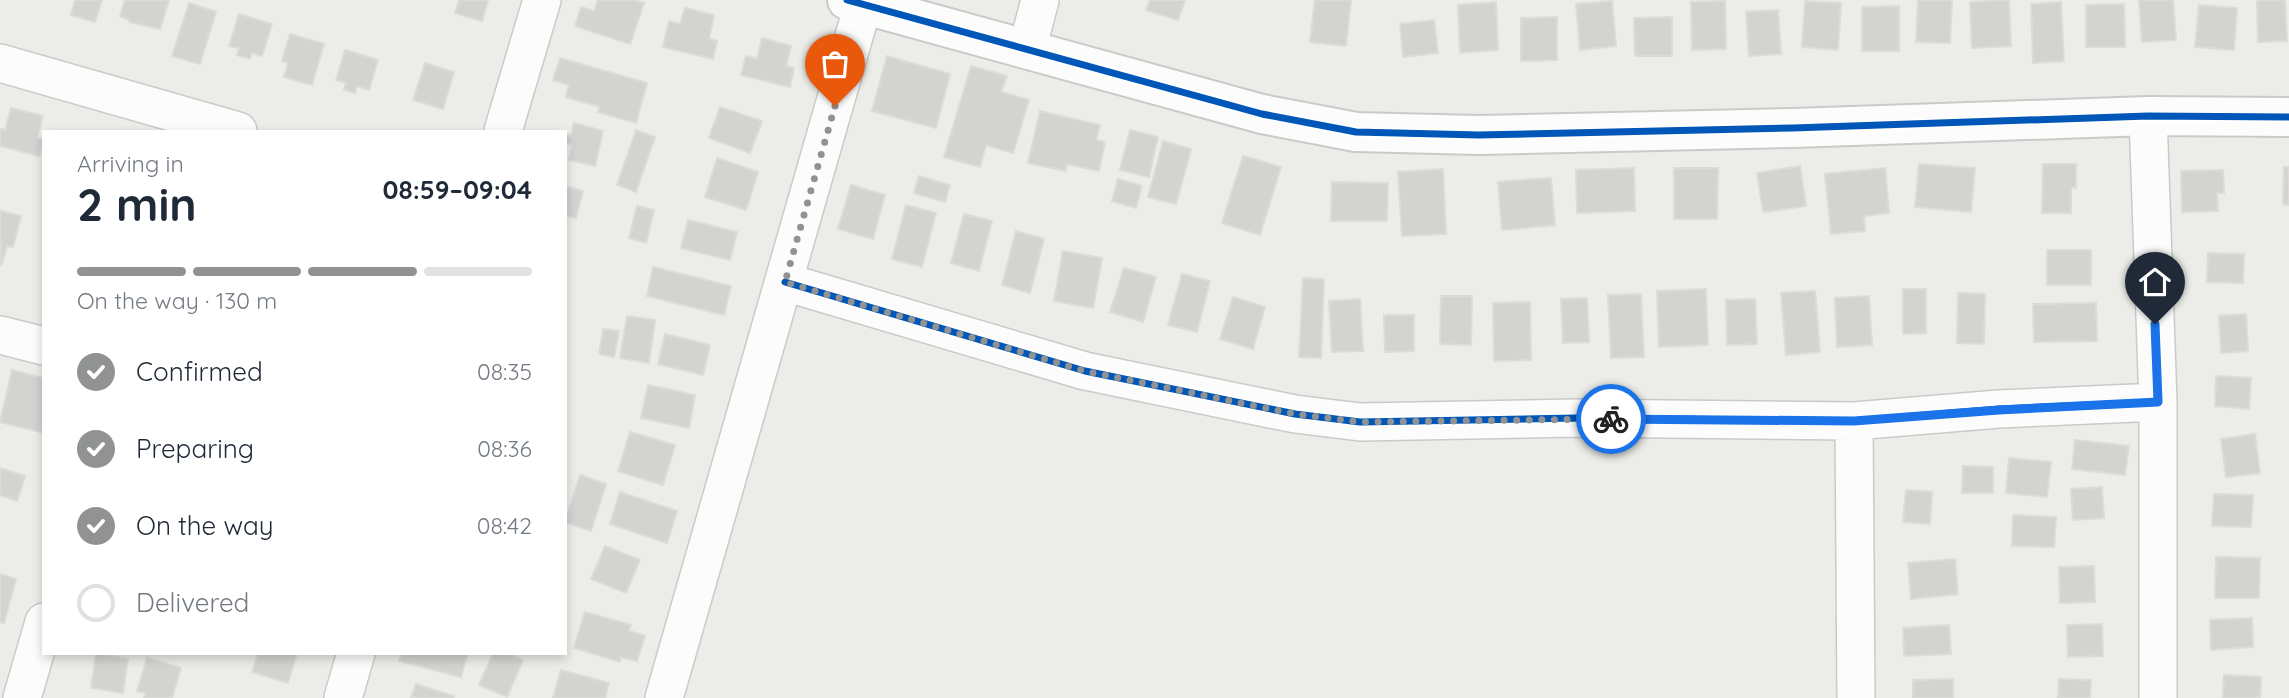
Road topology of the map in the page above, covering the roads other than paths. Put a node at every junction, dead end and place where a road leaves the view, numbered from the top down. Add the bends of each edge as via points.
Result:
1 (542, 0) edge
2 (1040, 0) edge
3 (855, 3) edge
4 (1027, 50) junction
5 (0, 63) edge
6 (2147, 116) junction
7 (2289, 117) edge
8 (185, 124) edge
9 (230, 130) edge
10 (503, 130) edge
11 (785, 282) junction
12 (0, 335) edge
13 (42, 346) edge
14 (2158, 402) junction
15 (1854, 421) junction
16 (42, 629) edge
17 (355, 655) edge
18 (22, 698) edge
19 (343, 698) edge
20 (664, 698) edge
21 (1856, 698) edge
22 (2158, 698) edge

1 - 10 street
2 - 4 street
3 - 4 street
3 - 11 street
4 - 6 street via 1262,114 1356,132 1479,135
5 - 8 street
6 - 7 street
6 - 14 street
8 - 9 street
11 - 15 street via 1085,371 1295,414 1360,422 1576,418
11 - 20 street
12 - 13 street
14 - 15 street
14 - 22 street
15 - 21 street
16 - 18 street
17 - 19 street

